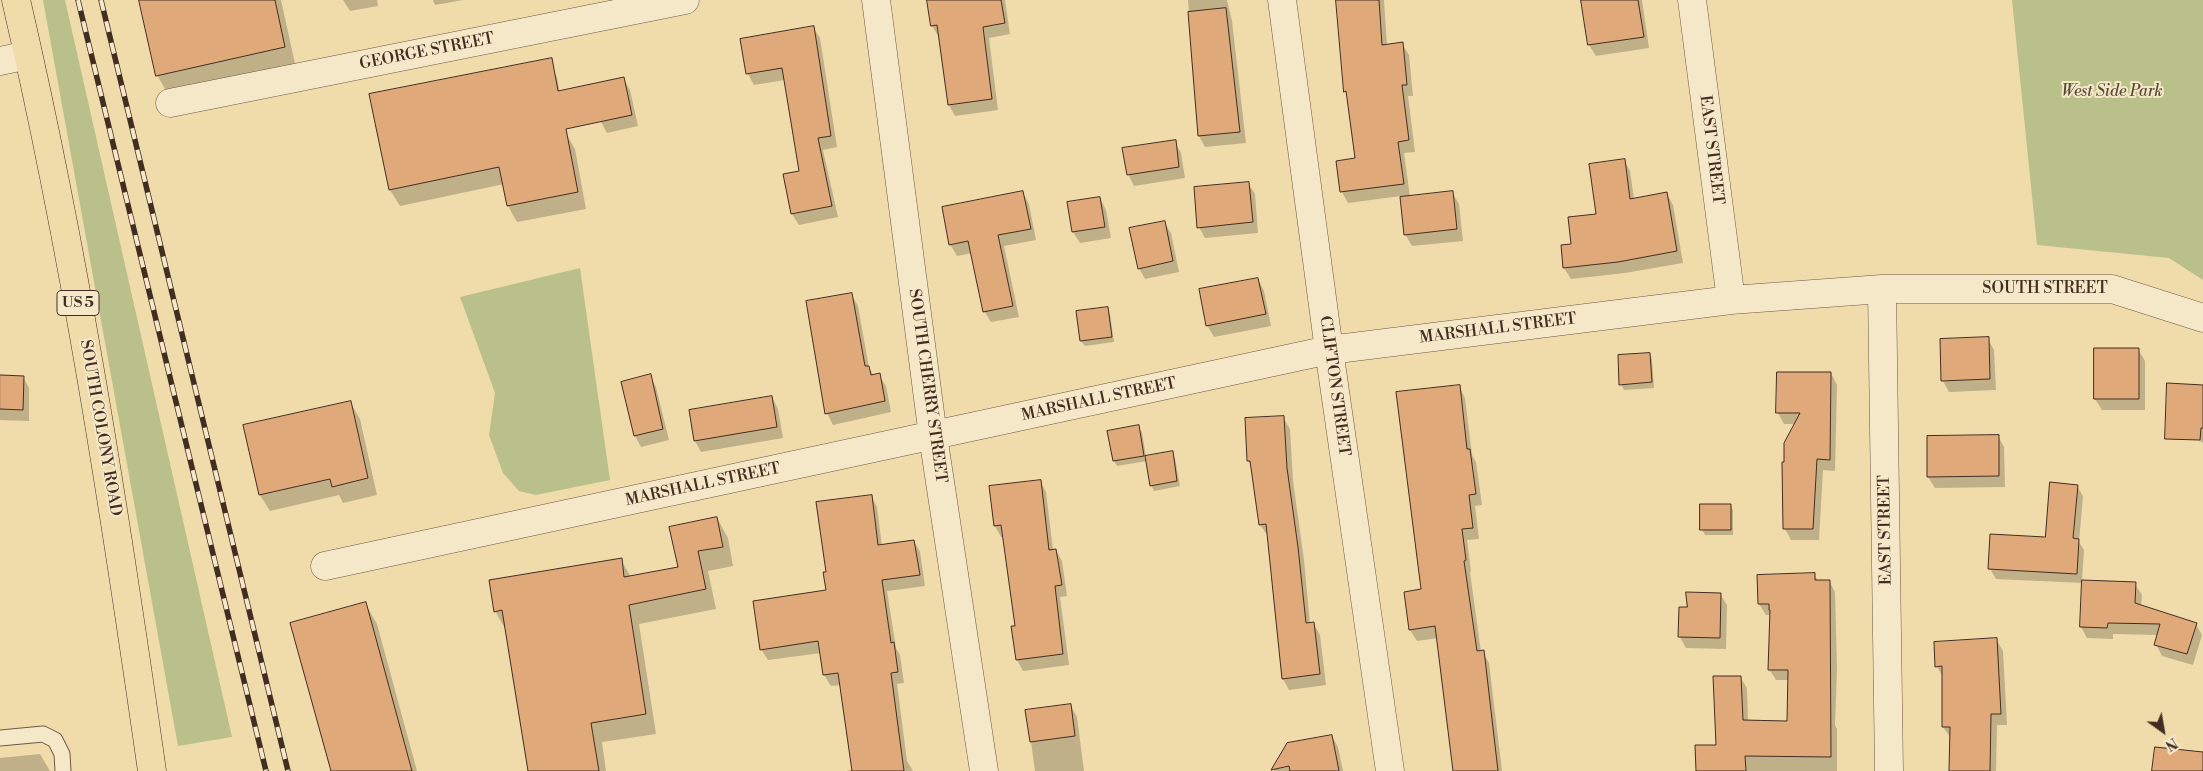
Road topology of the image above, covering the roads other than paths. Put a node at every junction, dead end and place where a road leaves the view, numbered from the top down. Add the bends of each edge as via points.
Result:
1 (16, 0) edge
2 (685, 0) edge
3 (876, 0) edge
4 (1282, 0) edge
5 (1692, 0) edge
6 (28, 55) junction
7 (0, 61) edge
8 (170, 103) dead end
9 (1882, 289) junction
10 (1731, 300) junction
11 (2203, 318) edge
12 (1329, 350) junction
13 (933, 436) junction
14 (325, 566) dead end
15 (0, 738) edge
16 (63, 771) edge
17 (152, 771) edge
18 (984, 771) edge
19 (1390, 771) edge
20 (1889, 771) edge

1 - 6 main road, SOUTH COLONY ROAD / US 5
2 - 8 street, GEORGE STREET
3 - 13 street, SOUTH CHERRY STREET
4 - 12 street, CLIFTON STREET
5 - 10 street, EAST STREET
6 - 7 street
6 - 17 main road, SOUTH COLONY ROAD / US 5 via 97,403
9 - 10 street, MARSHALL STREET
9 - 11 street, SOUTH STREET via 2112,289
9 - 20 street, EAST STREET
10 - 12 street, MARSHALL STREET
12 - 13 street, MARSHALL STREET
12 - 19 street, CLIFTON STREET
13 - 14 street, MARSHALL STREET
13 - 18 street, SOUTH CHERRY STREET
15 - 16 lane via 43,734 56,740 62,754

